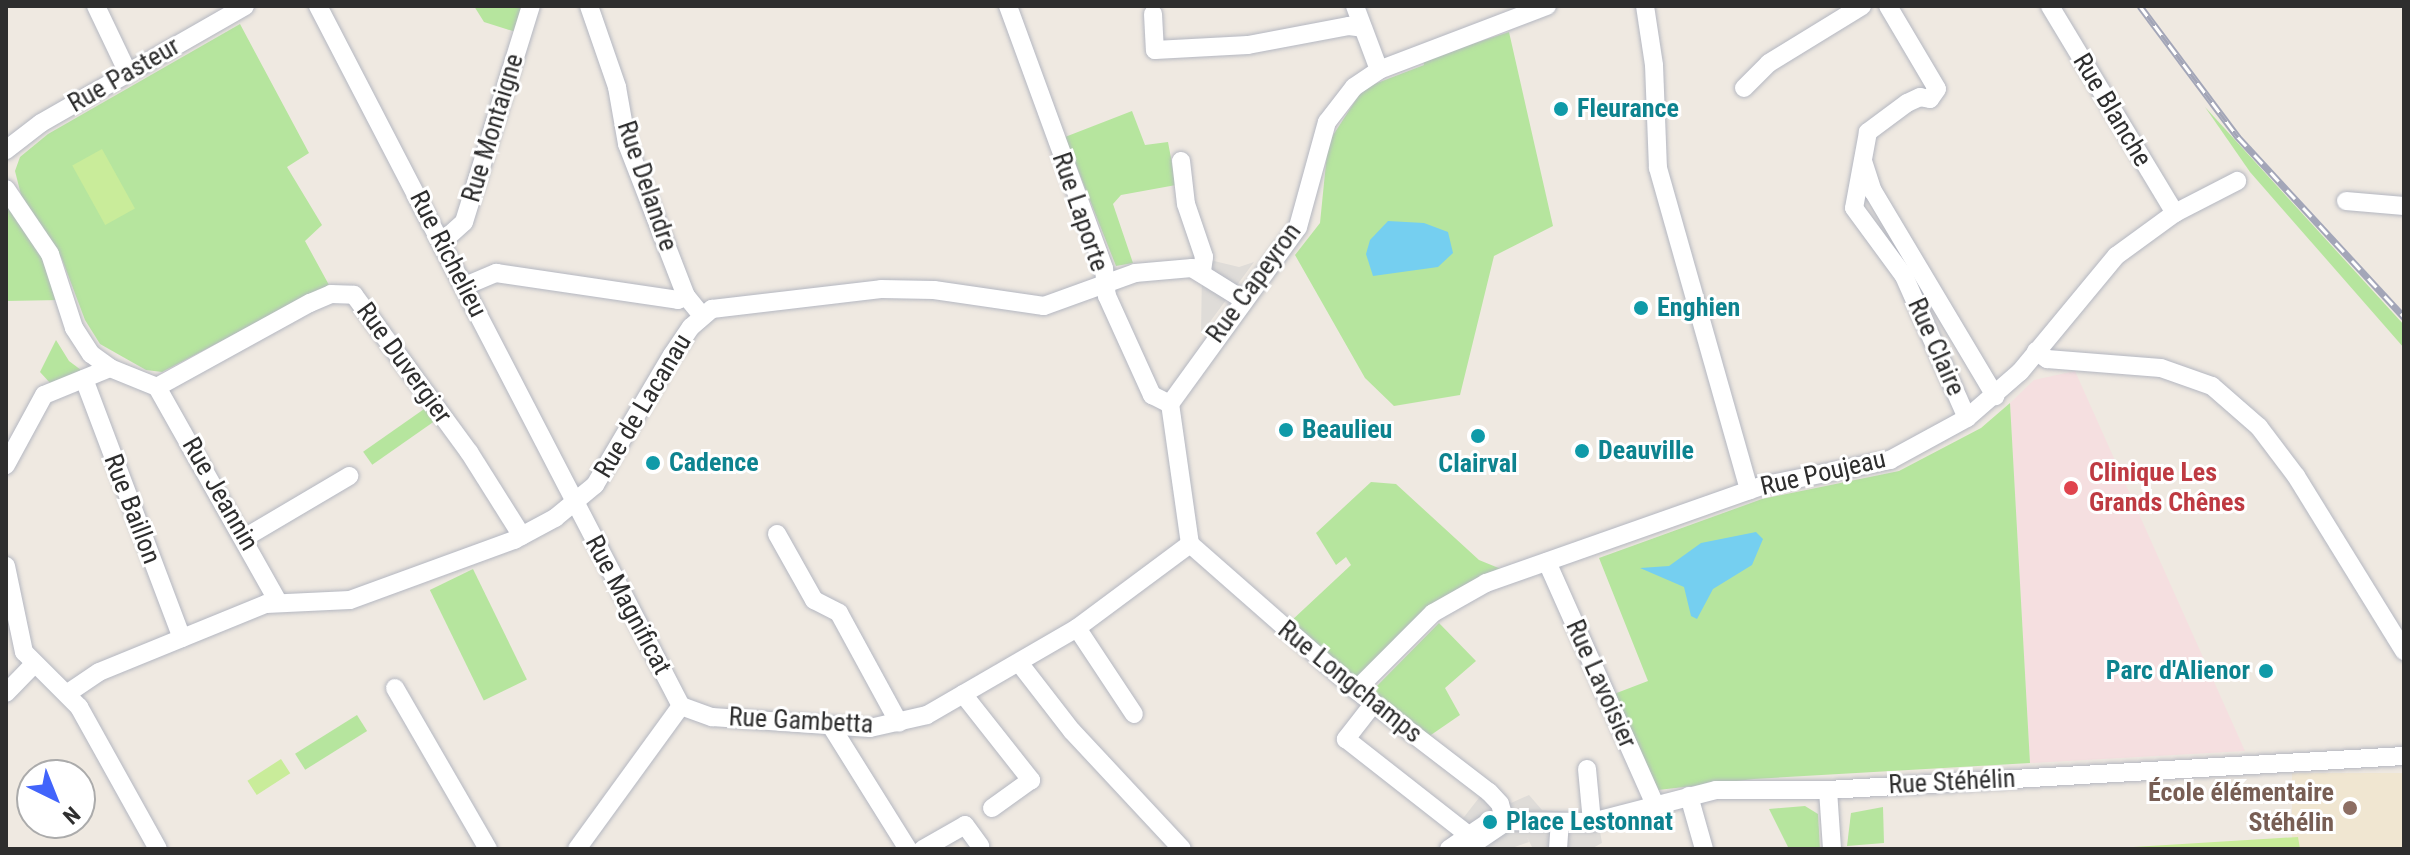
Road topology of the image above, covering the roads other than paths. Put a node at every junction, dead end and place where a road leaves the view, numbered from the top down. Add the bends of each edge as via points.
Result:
1 (96, 6) edge
2 (245, 6) edge
3 (318, 6) edge
4 (531, 6) edge
5 (589, 6) edge
6 (1008, 6) edge
7 (1355, 6) edge
8 (1547, 6) edge
9 (1645, 6) edge
10 (1862, 6) edge
11 (1888, 6) edge
12 (2050, 6) edge
13 (1153, 14) dead end
14 (1363, 28) junction
15 (1379, 70) junction
16 (128, 73) junction
17 (1744, 88) dead end
18 (6, 150) edge
19 (1863, 158) junction
20 (1181, 161) dead end
21 (2237, 181) dead end
22 (6, 189) edge
23 (2346, 201) dead end
24 (2404, 206) edge
25 (2175, 213) junction
26 (443, 241) junction
27 (1202, 272) junction
28 (1912, 272) junction
29 (1105, 282) junction
30 (465, 286) junction
31 (686, 296) junction
32 (1242, 299) junction
33 (702, 316) junction
34 (2036, 351) junction
35 (110, 368) junction
36 (84, 379) junction
37 (157, 387) junction
38 (1995, 396) junction
39 (1170, 404) junction
40 (1967, 418) junction
41 (6, 465) edge
42 (349, 476) dead end
43 (1749, 490) junction
44 (575, 505) junction
45 (777, 534) dead end
46 (522, 536) junction
47 (246, 537) junction
48 (1190, 544) junction
49 (1547, 562) junction
50 (6, 566) edge
51 (9, 597) edge
52 (278, 602) junction
53 (1077, 628) junction
54 (182, 638) junction
55 (2404, 651) edge
56 (1020, 664) junction
57 (32, 666) junction
58 (395, 688) dead end
59 (1356, 690) junction
60 (6, 693) edge
61 (68, 693) junction
62 (963, 694) junction
63 (1374, 703) junction
64 (681, 706) junction
65 (1134, 714) dead end
66 (899, 723) junction
67 (831, 726) junction
68 (2404, 756) edge
69 (1587, 769) dead end
70 (1828, 790) junction
71 (1689, 796) junction
72 (1655, 805) junction
73 (992, 808) dead end
74 (1505, 822) junction
75 (1560, 822) junction
76 (1592, 822) junction
77 (1466, 841) edge
78 (980, 846) dead end
79 (158, 849) edge
80 (488, 849) edge
81 (577, 849) edge
82 (908, 849) edge
83 (923, 849) edge
84 (1182, 849) edge
85 (1449, 849) edge
86 (1558, 849) edge
87 (1704, 849) edge
88 (1832, 849) edge

1 - 16 street
2 - 16 street, Rue Pasteur
3 - 26 street, Rue Richelieu
4 - 26 street, Rue Montaigne via 464,222
5 - 31 street, Rue Delandre via 617,87 627,144
6 - 29 street, Rue Laporte
7 - 14 street
8 - 15 street, Rue Capeyron
9 - 43 street via 1654,65 1658,168
10 - 17 street via 1769,63
11 - 19 street, Rue Claire via 1937,89 1930,99 1920,97 1874,124 1864,138
12 - 25 street, Rue Blanche
13 - 14 street via 1155,50 1248,45 1349,26
14 - 15 street
15 - 32 street, Rue Capeyron via 1354,87 1327,122 1298,227
16 - 18 street, Rue Pasteur via 41,123
19 - 28 street, Rue Claire
19 - 28 street, Rue Claire via 1854,208
20 - 27 street via 1186,204 1204,257
21 - 25 street, Rue Poujeau
22 - 35 street via 50,254 74,328 91,354
23 - 24 street
25 - 34 street, Rue Poujeau via 2116,256
26 - 30 street, Rue Richelieu
27 - 29 street, Rue de Lacanau via 1171,269
27 - 32 street
28 - 38 street, Rue Claire
28 - 40 street, Rue Claire
29 - 33 street, Rue de Lacanau via 1044,306 934,290 881,289 726,305
29 - 39 street, Rue Laporte via 1152,395
30 - 31 street via 496,273 678,300
30 - 44 street, Rue Richelieu
31 - 33 street, Rue Delandre
32 - 39 street, Rue Capeyron
33 - 44 street, Rue de Lacanau via 672,355 602,475
34 - 38 street, Rue Poujeau
34 - 55 street via 2047,359 2161,368 2212,386 2259,427 2296,476
35 - 36 street
35 - 37 street
36 - 41 street via 44,395
36 - 54 street, Rue Baillon
37 - 46 street, Rue Duvergier via 310,303 331,294 354,295 469,452
37 - 47 street, Rue Jeannin
38 - 40 street, Rue Poujeau
39 - 48 street
40 - 43 street, Rue Poujeau via 1890,460
42 - 47 street
43 - 49 street, Rue Poujeau
44 - 46 street, Rue de Lacanau
44 - 64 street, Rue Magnificat
45 - 66 street via 814,600 839,613
46 - 52 street, Rue de Lacanau via 350,600
47 - 52 street, Rue Jeannin
48 - 53 street, Rue Gambetta
48 - 59 street, Rue Longchamps
49 - 59 street, Rue Poujeau via 1486,583 1433,613
49 - 72 street, Rue Lavoisier
50 - 51 street
51 - 57 street
52 - 54 street, Rue de Lacanau
53 - 56 street, Rue Gambetta
53 - 65 street
54 - 61 street, Rue de Lacanau via 99,672
56 - 62 street, Rue Gambetta
56 - 84 street via 1072,731
57 - 60 street
57 - 61 street
58 - 80 street
59 - 63 street, Rue Longchamps
61 - 79 street
62 - 66 street, Rue Gambetta
62 - 73 street via 1031,780
63 - 74 street, Rue Longchamps via 1489,792
63 - 77 street via 1346,739
64 - 67 street, Rue Gambetta via 712,717
64 - 81 street
66 - 67 street, Rue Gambetta
67 - 82 street
68 - 70 street, Rue Stéhélin
69 - 76 street
70 - 71 street, Rue Stéhélin via 1774,787
70 - 88 street
71 - 72 street, Rue Stéhélin
71 - 87 street
72 - 76 street, Rue Stéhélin
74 - 75 street, Rue Stéhélin
74 - 77 street
75 - 76 street, Rue Stéhélin
75 - 86 street
77 - 85 street
78 - 83 street via 965,825

